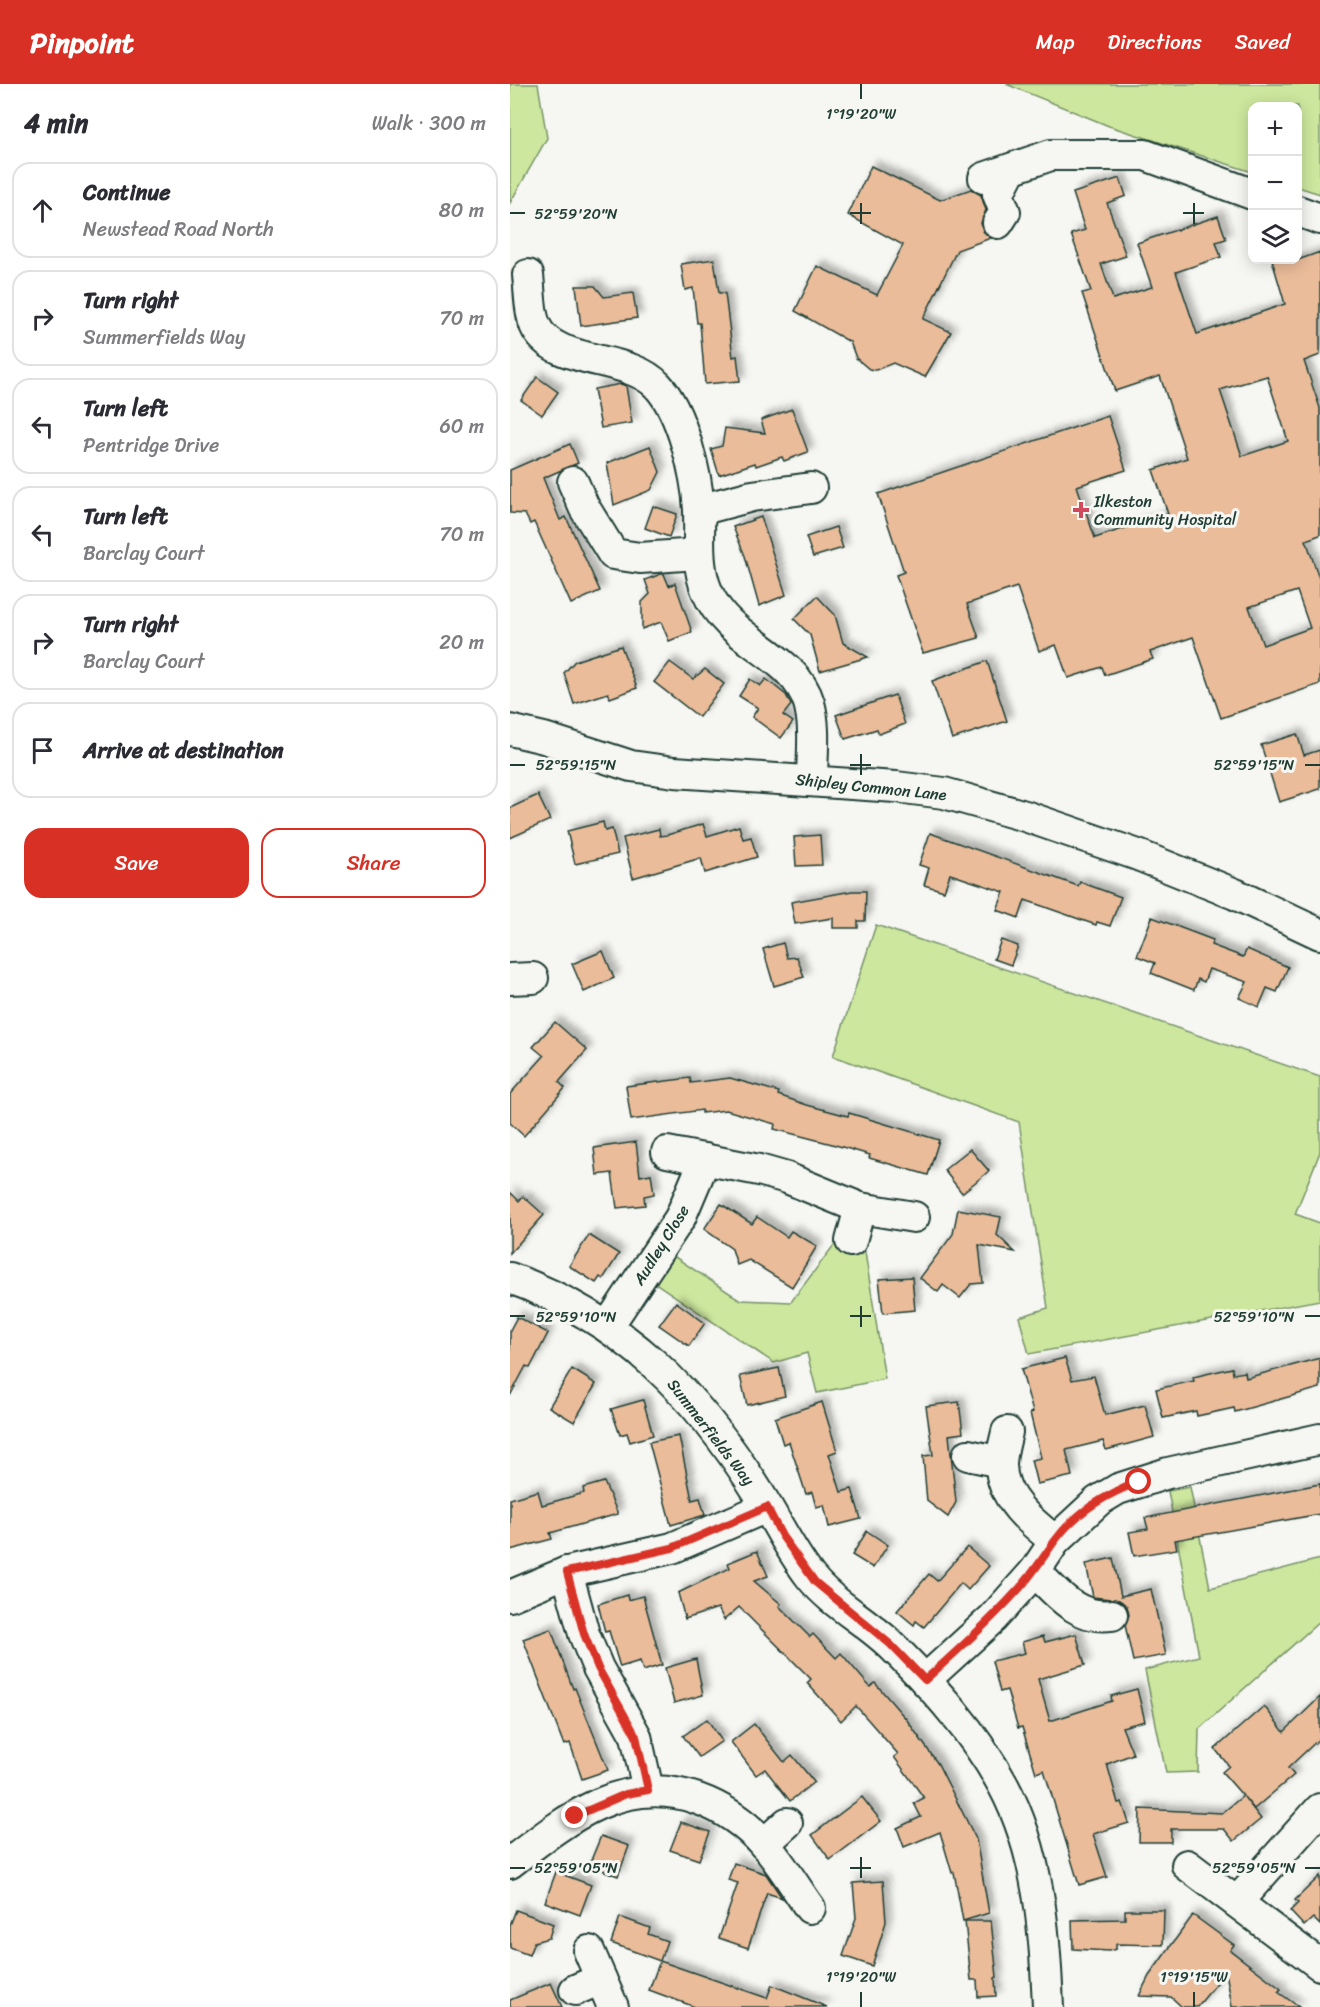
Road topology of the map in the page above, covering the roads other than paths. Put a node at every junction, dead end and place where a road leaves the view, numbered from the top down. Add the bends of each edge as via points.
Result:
1 (1248, 193) edge
2 (1302, 212) edge
3 (1320, 219) edge
4 (998, 223) dead end
5 (528, 275) dead end
6 (573, 482) dead end
7 (811, 488) dead end
8 (699, 510) junction
9 (698, 554) junction
10 (510, 730) edge
11 (812, 781) junction
12 (1320, 934) edge
13 (667, 1152) dead end
14 (705, 1159) junction
15 (860, 1208) junction
16 (915, 1217) dead end
17 (851, 1240) dead end
18 (510, 1278) edge
19 (609, 1326) junction
20 (1007, 1432) dead end
21 (1320, 1439) edge
22 (968, 1455) dead end
23 (1001, 1462) junction
24 (767, 1507) junction
25 (1055, 1541) junction
26 (1035, 1571) junction
27 (567, 1572) junction
28 (510, 1596) edge
29 (1112, 1615) dead end
30 (925, 1680) junction
31 (648, 1790) junction
32 (1320, 1809) edge
33 (788, 1823) dead end
34 (764, 1844) junction
35 (510, 1863) edge
36 (1187, 1866) dead end
37 (1237, 1902) junction
38 (810, 1908) dead end
39 (589, 1951) dead end
40 (1320, 1965) edge
41 (613, 2007) edge
42 (1048, 2007) edge

1 - 4 street via 1145,155 1051,155 998,174 998,194 1005,212
2 - 3 street
5 - 8 street via 524,330 543,335 562,350 628,368 651,378 660,388 670,404 690,461
6 - 9 street via 608,549 620,558
7 - 8 street via 752,496
8 - 9 street
9 - 11 street via 706,590 723,619 791,672 805,692 811,712
10 - 11 street, Shipley Common Lane via 631,766
11 - 12 street, Shipley Common Lane via 944,793 981,803 1138,855
13 - 14 street
14 - 15 street via 787,1178
14 - 19 street, Audley Close via 680,1218
15 - 16 street
15 - 17 street
18 - 19 street, Summerfields Way
19 - 24 street, Summerfields Way via 644,1353 689,1398
20 - 23 street
21 - 25 street via 1168,1473 1118,1490 1098,1501
22 - 23 street
23 - 25 street via 1002,1476 1014,1501
24 - 27 street via 672,1548
24 - 30 street, Summerfields Way via 815,1582 890,1644
25 - 26 street
26 - 29 street via 1073,1607 1099,1617
26 - 30 street via 993,1618
27 - 28 street
27 - 31 street via 598,1668 636,1736
30 - 42 street, Summerfields Way via 980,1746 1019,1821 1042,1922
31 - 34 street via 690,1796 712,1804
31 - 35 street via 626,1794 575,1816
32 - 37 street
33 - 34 street
34 - 38 street
36 - 37 street
37 - 40 street
39 - 41 street via 588,1985

